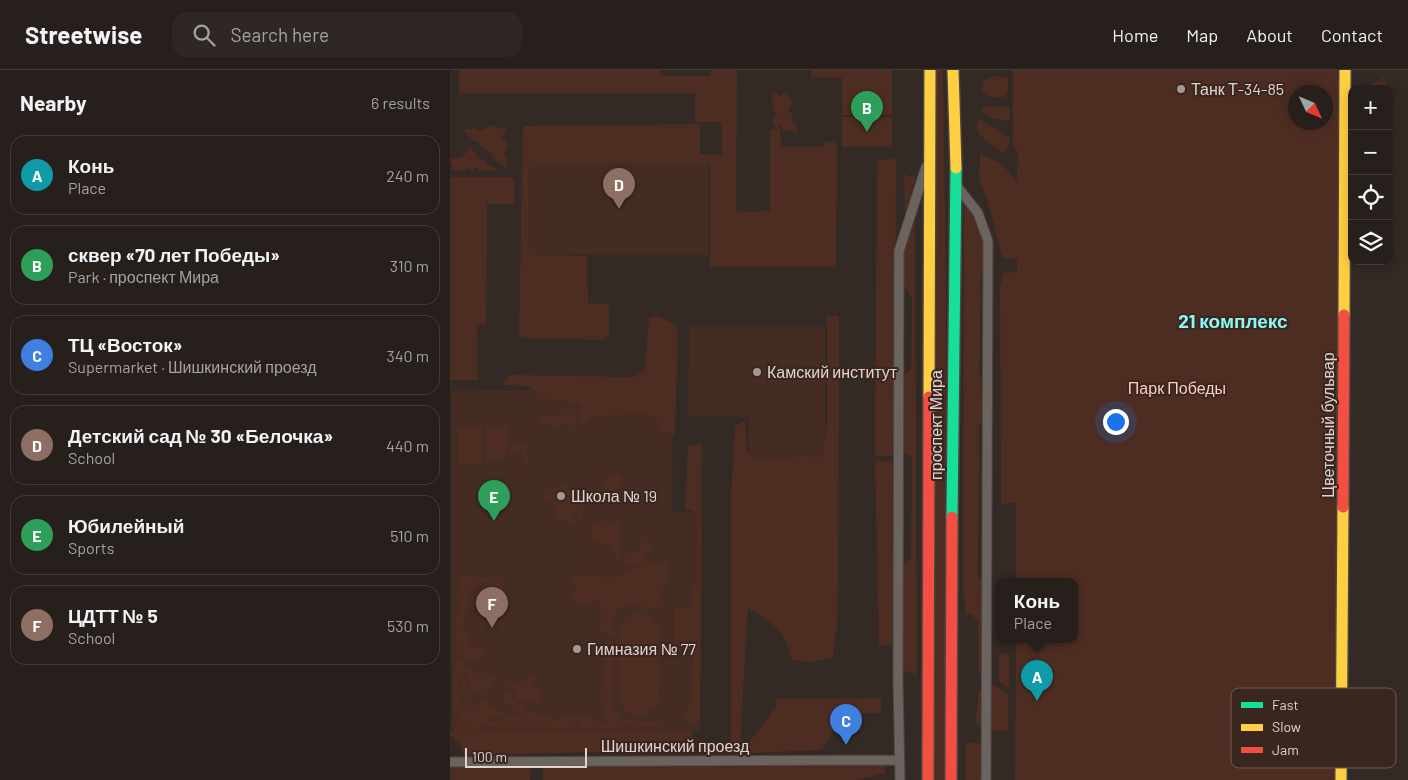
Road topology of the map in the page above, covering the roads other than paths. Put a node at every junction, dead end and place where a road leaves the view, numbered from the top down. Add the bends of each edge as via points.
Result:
1 (930, 70) edge
2 (953, 70) edge
3 (1345, 70) edge
4 (929, 160) junction
5 (956, 185) junction
6 (1342, 688) edge
7 (899, 760) junction
8 (450, 762) edge
9 (900, 780) edge
10 (928, 780) edge
11 (951, 780) edge
12 (986, 780) edge

1 - 4 main road, проспект Мира
2 - 5 main road, проспект Мира
3 - 6 main road, Цветочный бульвар
4 - 7 street via 899,251
4 - 10 main road, проспект Мира
5 - 11 main road, проспект Мира
5 - 12 street via 978,213 988,242
7 - 8 street, Шишкинский проезд
7 - 9 street

